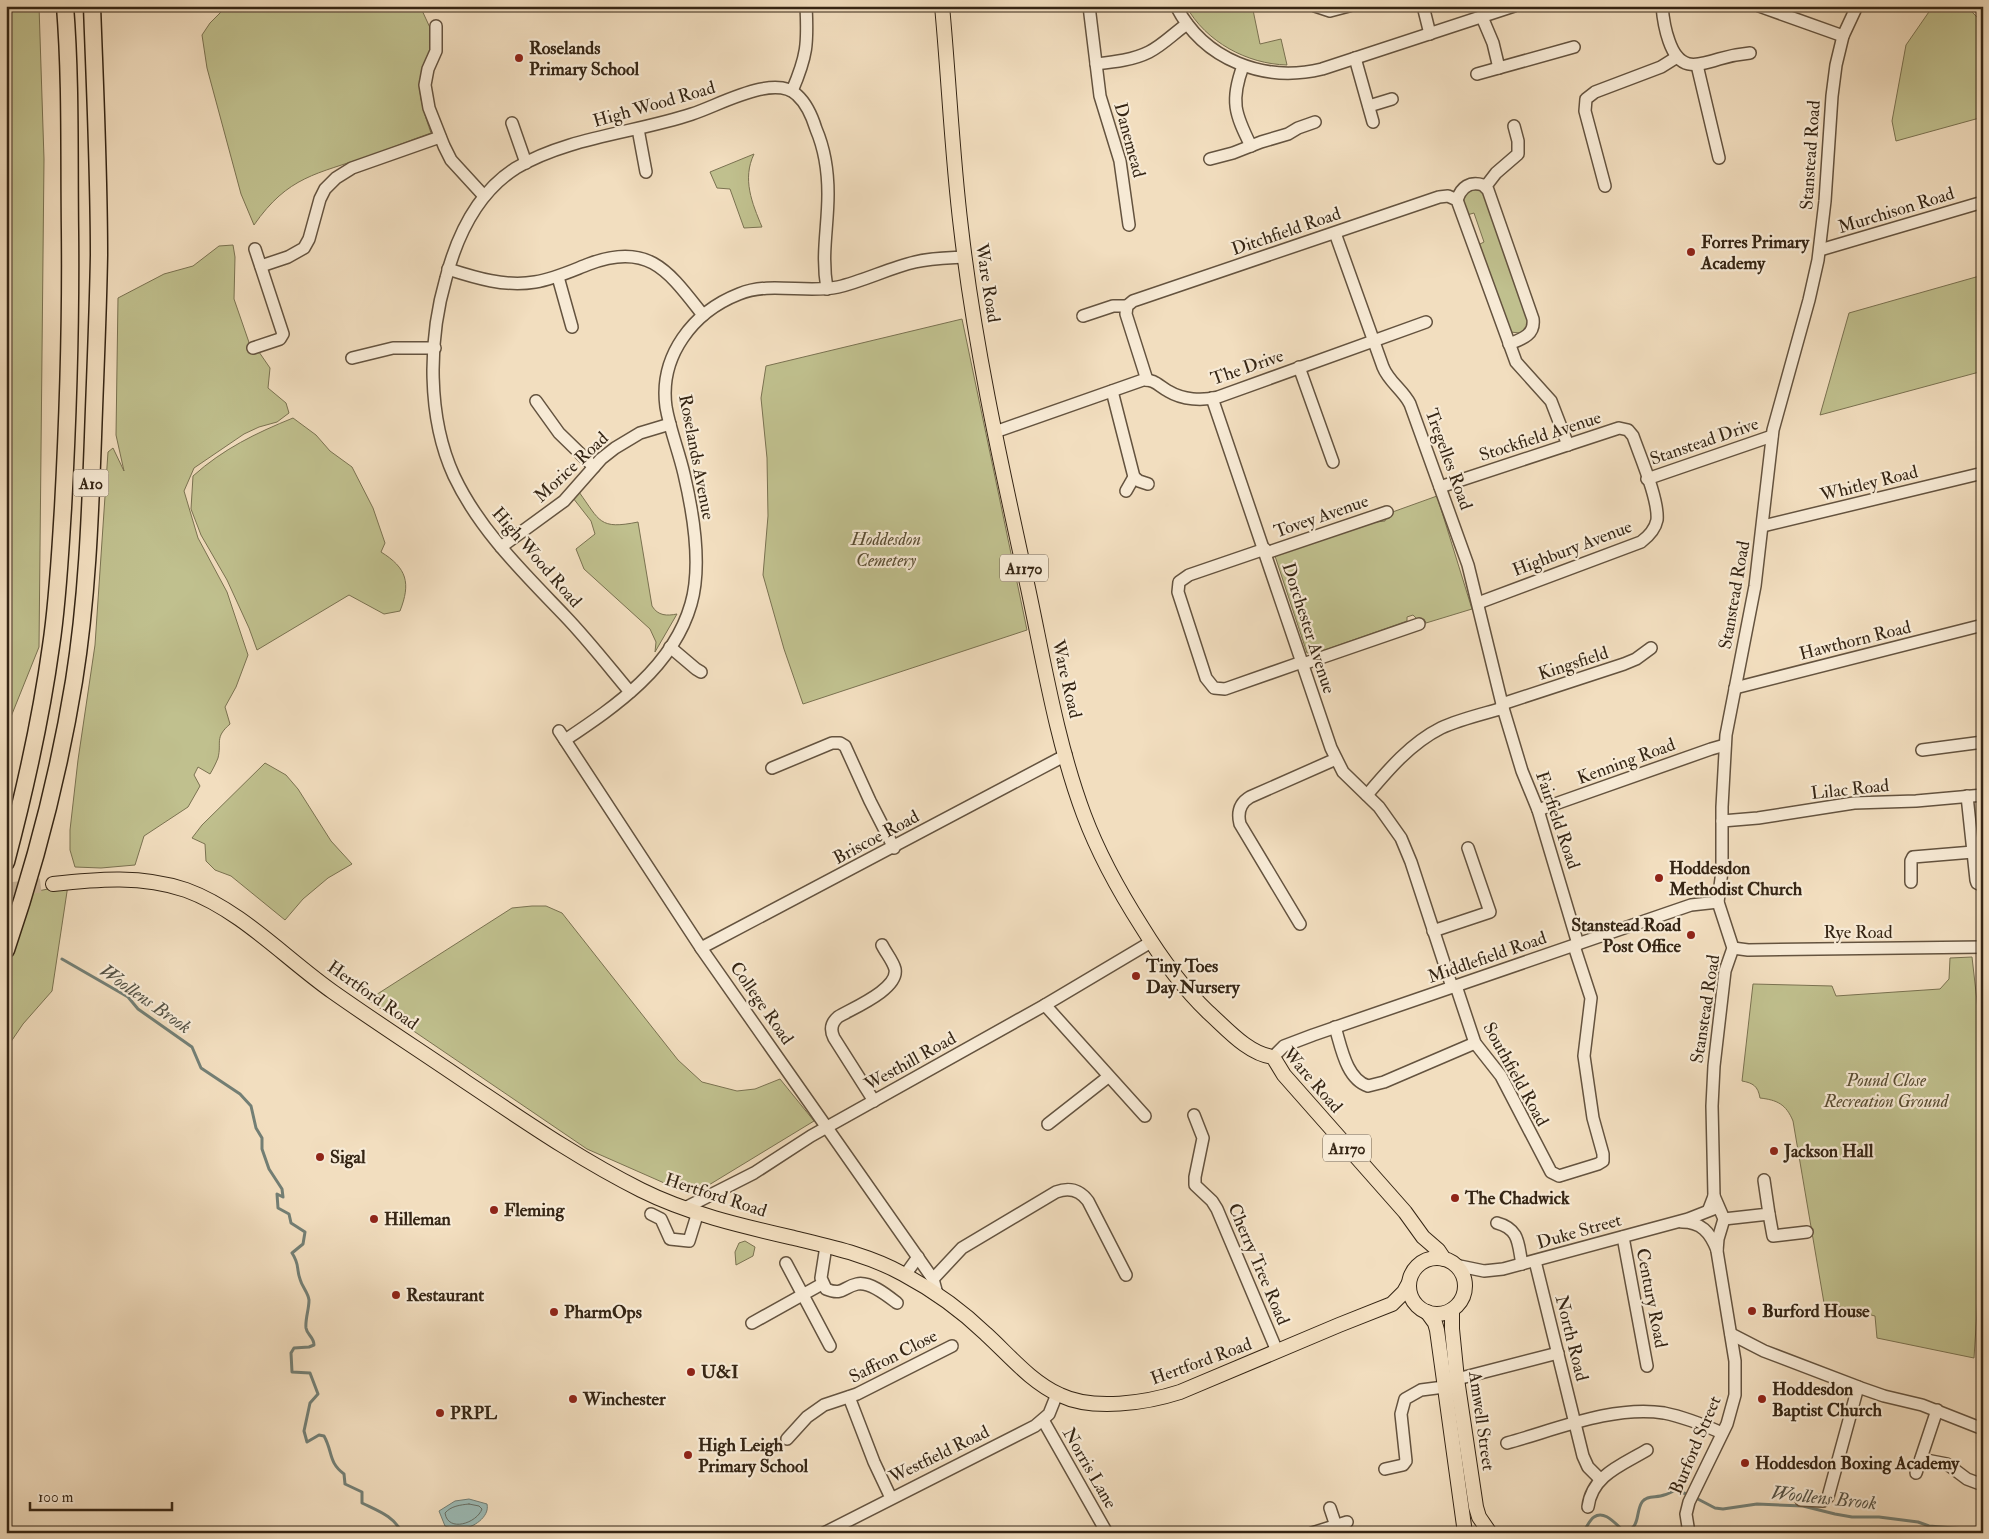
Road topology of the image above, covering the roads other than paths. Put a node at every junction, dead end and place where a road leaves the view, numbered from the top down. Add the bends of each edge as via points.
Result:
1 (66, 6) edge
2 (92, 6) edge
3 (806, 6) edge
4 (942, 6) edge
5 (1089, 6) edge
6 (1176, 6) edge
7 (1315, 6) edge
8 (1349, 6) edge
9 (1423, 6) edge
10 (1514, 6) edge
11 (1662, 6) edge
12 (1759, 6) edge
13 (1857, 6) edge
14 (1482, 17) junction
15 (1187, 24) junction
16 (436, 26) dead end
17 (1430, 34) junction
18 (1843, 36) junction
19 (1574, 47) dead end
20 (1750, 53) dead end
21 (1676, 57) junction
22 (1355, 58) junction
23 (1096, 64) junction
24 (1697, 65) junction
25 (1243, 66) junction
26 (1499, 68) junction
27 (1478, 74) dead end
28 (792, 91) junction
29 (1392, 99) dead end
30 (1369, 106) junction
31 (1315, 122) dead end
32 (1373, 122) dead end
33 (512, 123) dead end
34 (1514, 126) dead end
35 (638, 129) junction
36 (440, 137) junction
37 (1250, 146) junction
38 (1719, 158) dead end
39 (1210, 159) dead end
40 (526, 163) junction
41 (646, 172) dead end
42 (1486, 186) junction
43 (1605, 186) dead end
44 (484, 196) junction
45 (1458, 200) junction
46 (1983, 202) edge
47 (1129, 225) dead end
48 (1335, 233) junction
49 (255, 249) dead end
50 (1820, 250) junction
51 (965, 256) junction
52 (260, 266) junction
53 (448, 269) junction
54 (558, 277) junction
55 (828, 289) junction
56 (1126, 306) junction
57 (703, 315) junction
58 (1083, 316) dead end
59 (1426, 322) dead end
60 (572, 327) dead end
61 (1373, 341) junction
62 (1509, 344) junction
63 (253, 348) dead end
64 (434, 348) junction
65 (352, 358) dead end
66 (1299, 367) junction
67 (1147, 380) junction
68 (1112, 391) junction
69 (1212, 398) junction
70 (536, 401) dead end
71 (670, 424) junction
72 (995, 432) junction
73 (1772, 436) junction
74 (1568, 445) junction
75 (1333, 462) dead end
76 (594, 467) junction
77 (1983, 473) edge
78 (1134, 477) junction
79 (1647, 479) junction
80 (1148, 484) dead end
81 (1440, 487) junction
82 (1126, 490) dead end
83 (1387, 512) dead end
84 (1763, 526) junction
85 (501, 547) junction
86 (1265, 551) junction
87 (1478, 603) junction
88 (1419, 624) dead end
89 (1983, 625) edge
90 (670, 646) junction
91 (1651, 648) dead end
92 (1303, 663) junction
93 (702, 672) dead end
94 (1735, 688) junction
95 (630, 692) junction
96 (1503, 706) junction
97 (562, 735) joint
98 (1983, 742) edge
99 (1725, 746) junction
100 (1922, 750) dead end
101 (1066, 755) junction
102 (1336, 759) junction
103 (772, 768) dead end
104 (1983, 794) edge
105 (1367, 795) junction
106 (1967, 796) junction
107 (1538, 810) junction
108 (1722, 822) junction
109 (894, 848) junction
110 (1468, 848) dead end
111 (1973, 852) junction
112 (6, 862) edge
113 (1912, 882) dead end
114 (53, 884) tunnel mouth
115 (1983, 886) edge
116 (1718, 902) junction
117 (1300, 924) dead end
118 (1433, 931) junction
119 (1151, 942) junction
120 (882, 945) dead end
121 (1576, 945) junction
122 (1983, 947) edge
123 (702, 948) junction
124 (1733, 948) junction
125 (6, 950) edge
126 (1454, 987) junction
127 (1045, 1005) junction
128 (1335, 1027) junction
129 (1475, 1043) junction
130 (1273, 1057) junction
131 (1108, 1077) junction
132 (874, 1101) junction
133 (1194, 1115) dead end
134 (1145, 1116) dead end
135 (1048, 1124) dead end
136 (828, 1127) junction
137 (1603, 1154) joint
138 (1764, 1180) dead end
139 (692, 1210) junction
140 (1718, 1213) junction
141 (651, 1214) dead end
142 (1769, 1214) junction
143 (1678, 1222) junction
144 (1498, 1223) dead end
145 (1807, 1232) dead end
146 (1423, 1237) junction
147 (1622, 1237) junction
148 (826, 1246) junction
149 (1717, 1251) junction
150 (918, 1257) junction
151 (1535, 1261) junction
152 (1450, 1262) junction
153 (786, 1263) dead end
154 (1522, 1264) junction
155 (1418, 1265) junction
156 (905, 1275) junction
157 (1126, 1275) dead end
158 (933, 1279) junction
159 (1409, 1283) junction
160 (822, 1284) junction
161 (937, 1294) junction
162 (803, 1296) junction
163 (897, 1304) dead end
164 (1392, 1304) junction
165 (1452, 1310) junction
166 (1424, 1311) junction
167 (752, 1322) dead end
168 (1731, 1334) junction
169 (830, 1346) dead end
170 (952, 1346) dead end
171 (1277, 1351) junction
172 (1764, 1351) junction
173 (1558, 1353) junction
174 (1735, 1361) junction
175 (1647, 1366) dead end
176 (1458, 1379) junction
177 (1444, 1387) junction
178 (1858, 1387) junction
179 (1057, 1394) junction
180 (850, 1397) junction
181 (1937, 1410) junction
182 (1043, 1420) junction
183 (1576, 1424) junction
184 (1983, 1429) edge
185 (1722, 1433) junction
186 (787, 1439) dead end
187 (1507, 1444) dead end
188 (1648, 1450) dead end
189 (1920, 1459) junction
190 (1385, 1468) dead end
191 (1916, 1473) dead end
192 (1600, 1479) junction
193 (1983, 1485) edge
194 (891, 1498) junction
195 (1801, 1500) dead end
196 (1588, 1507) dead end
197 (1330, 1508) dead end
198 (824, 1533) edge
199 (1107, 1533) edge
200 (1312, 1533) edge
201 (1465, 1533) edge
202 (1490, 1533) edge
203 (1689, 1533) edge

1 - 112 highway, A10 via 71,318 58,582 39,724
2 - 125 highway, A10 via 98,308 84,602 74,679 52,793 30,878
3 - 28 street via 807,49
4 - 51 main road, Ware Road / A1170
5 - 23 street, Danemead
6 - 15 street
7 - 8 street via 1330,11
9 - 17 street
10 - 14 street
11 - 21 street
12 - 18 street
13 - 18 street, Stanstead Road
14 - 17 street
14 - 26 street
15 - 23 street via 1142,55
15 - 25 street via 1215,51
16 - 36 street via 436,51 426,74 425,90
17 - 22 street
18 - 50 street, Stanstead Road via 1832,96
19 - 26 street
20 - 24 street
21 - 24 street
21 - 43 street via 1661,67 1595,92 1586,99 1585,110
22 - 25 street via 1299,73 1268,72
22 - 30 street
23 - 47 street, Danemead via 1102,104 1122,170
24 - 38 street
25 - 37 street via 1234,97
26 - 27 street
28 - 35 street, High Wood Road via 776,87 761,89
28 - 55 street via 809,110 827,166 824,260
29 - 30 street
30 - 32 street
31 - 37 street
33 - 40 street
34 - 42 street via 1518,154
35 - 40 street, High Wood Road via 567,146
35 - 41 street
36 - 44 street via 454,165
36 - 52 street via 352,168 336,178 320,199 304,248
37 - 39 street
40 - 44 street, High Wood Road via 501,179
42 - 45 street via 1479,183 1469,185 1461,191
42 - 62 street via 1534,325 1525,338
44 - 53 street, High Wood Road via 466,226
45 - 48 street, Ditchfield Road via 1439,197
45 - 62 street
46 - 50 street, Murchison Road
48 - 56 street, Ditchfield Road via 1137,299
48 - 61 street, Tregelles Road
49 - 52 street
50 - 73 street, Stanstead Road
51 - 55 street, Roselands Avenue via 916,262
51 - 72 main road, Ware Road / A1170
52 - 63 street via 283,334 280,339
53 - 54 street via 504,283
53 - 64 street, High Wood Road
54 - 57 street via 607,259 625,256 647,260 665,271
54 - 60 street
55 - 57 street, Roselands Avenue via 758,288 726,300
56 - 58 street, Ditchfield Road via 1113,306
56 - 67 street via 1127,319
57 - 71 street, Roselands Avenue via 686,332 668,369 665,399
59 - 61 street, The Drive
61 - 66 street, The Drive
61 - 81 street, Tregelles Road via 1385,372 1410,404
62 - 74 street via 1519,368 1550,401
64 - 65 street via 393,348
64 - 85 street, High Wood Road via 436,406 447,457 466,497
66 - 69 street, The Drive
66 - 75 street
67 - 68 street
67 - 69 street, The Drive via 1182,397
68 - 72 street
68 - 78 street
69 - 86 street, Dorchester Avenue
70 - 76 street via 559,433
71 - 76 street, Morice Road via 627,439
71 - 90 street, Roselands Avenue via 688,490 695,554 690,606
72 - 101 main road, Ware Road / A1170
73 - 79 street, Stanstead Drive
73 - 84 street, Stanstead Road
74 - 79 street, Stockfield Avenue via 1619,428 1628,430
74 - 81 street, Stockfield Avenue
76 - 85 street, Morice Road via 564,501
77 - 84 street, Whitley Road
78 - 80 street
78 - 82 street
79 - 87 street, Highbury Avenue via 1657,516 1647,538
81 - 87 street, Tregelles Road
83 - 86 street, Tovey Avenue
84 - 94 street, Stanstead Road
85 - 95 street, High Wood Road
86 - 92 street, Dorchester Avenue
86 - 92 street, Tovey Avenue via 1185,577 1179,582 1178,592 1206,678 1214,688 1225,689
87 - 96 street, Tregelles Road
88 - 92 street
89 - 94 street, Hawthorn Road
90 - 93 street
90 - 95 street, Roselands Avenue via 653,670
91 - 96 street, Kingsfield via 1624,664
92 - 102 street, Dorchester Avenue
94 - 99 street, Stanstead Road
95 - 97 street, Roselands Avenue via 603,714
96 - 105 street, Kingsfield via 1432,733 1407,751
96 - 107 street, Fairfield Road via 1522,771
97 - 123 street, College Road
98 - 100 street
99 - 107 street, Kenning Road
99 - 108 street, Stanstead Road
101 - 109 street, Briscoe Road
101 - 119 main road, Ware Road / A1170 via 1084,816 1099,850
102 - 105 street, Dorchester Avenue via 1348,777
102 - 117 street via 1250,797 1239,811 1240,824
103 - 109 street via 828,744 843,744
104 - 106 street, Lilac Road
105 - 118 street, Dorchester Avenue via 1388,818 1406,848
106 - 108 street, Lilac Road via 1849,804
106 - 111 street
107 - 121 street, Fairfield Road
108 - 116 street, Stanstead Road
109 - 123 street, Briscoe Road
110 - 118 street via 1490,912
111 - 113 street via 1914,857 1911,861
111 - 115 street via 1976,880
114 - 139 main road, Hertford Road via 143,880 184,890 220,906 333,992 542,1133 605,1172
116 - 121 street, Middlefield Road via 1695,904
116 - 124 street, Stanstead Road
118 - 126 street, Southfield Road
119 - 127 street, Westhill Road
119 - 130 main road, Ware Road / A1170 via 1184,987 1217,1020 1254,1050
120 - 132 street via 894,968 893,982 838,1017 831,1028
121 - 126 street, Middlefield Road
121 - 137 street, Fairfield Road via 1591,998 1584,1056 1593,1118
122 - 124 street, Rye Road
123 - 136 street, College Road
124 - 140 street, Stanstead Road via 1726,971 1714,1066 1714,1196
126 - 128 street, Middlefield Road
126 - 129 street, Southfield Road
127 - 131 street
127 - 132 street, Westhill Road
128 - 129 street via 1351,1071 1359,1082 1368,1086
128 - 130 street, Middlefield Road via 1284,1046
129 - 137 street, Southfield Road via 1501,1076 1553,1174 1562,1175 1598,1164 1603,1161
130 - 146 main road, Ware Road / A1170 via 1284,1075 1405,1212
131 - 134 street
131 - 135 street
132 - 136 street, Westhill Road
133 - 171 street, Cherry Tree Road via 1203,1138 1195,1185 1217,1209
136 - 139 street, Westhill Road
136 - 150 street, College Road
138 - 142 street
139 - 141 street via 689,1241 670,1239 661,1219
139 - 148 main road, Hertford Road
140 - 142 street, Duke Street
140 - 143 street, Duke Street via 1702,1214
140 - 149 street, Burford Street
142 - 145 street via 1773,1236
143 - 147 street, Duke Street
143 - 149 street, Burford Street via 1693,1223 1707,1230
144 - 154 street via 1515,1234
146 - 152 main road, Ware Road / A1170
146 - 155 main road
147 - 151 street, Duke Street
147 - 175 street, Century Road
148 - 156 main road, Hertford Road via 865,1256
148 - 160 street
149 - 168 street, Burford Street
150 - 156 street
150 - 158 street, College Road
151 - 154 street, Duke Street
151 - 173 street, North Road
152 - 154 street, Duke Street via 1484,1271
152 - 155 main road via 1435,1258
152 - 165 main road via 1464,1278 1465,1291
153 - 162 street
155 - 159 main road
156 - 161 main road, Hertford Road
157 - 158 street via 1088,1201 1069,1190 1056,1192 962,1248
158 - 161 street, College Road
159 - 164 main road, Hertford Road
159 - 166 main road via 1411,1297
160 - 162 street
160 - 163 street via 826,1289 839,1292 863,1284
161 - 179 main road, Hertford Road via 1036,1380
162 - 167 street
162 - 169 street
164 - 166 main road
164 - 171 main road, Hertford Road
165 - 166 main road via 1440,1314
165 - 176 main road, Amwell Street
166 - 177 main road, Amwell Street via 1437,1330
168 - 172 street
168 - 174 street, Burford Street
170 - 180 street, Saffron Close
171 - 179 main road, Hertford Road via 1160,1398 1103,1403 1078,1401
172 - 174 street via 1745,1354
172 - 178 street
173 - 176 street
173 - 183 street, North Road
174 - 185 street, Burford Street via 1735,1396
176 - 202 main road, Amwell Street via 1476,1507
177 - 190 street via 1421,1390 1405,1399 1402,1414 1406,1464
177 - 201 main road, Amwell Street
178 - 181 street
178 - 195 street via 1828,1497 1823,1501
179 - 182 street
180 - 186 street, Saffron Close via 829,1403 814,1412
180 - 194 street, Saffron Close
181 - 184 street
181 - 189 street
182 - 194 street, Westfield Road
182 - 199 street, Norris Lane
183 - 185 street via 1616,1414 1646,1411 1681,1417
183 - 187 street
183 - 192 street, North Road via 1585,1462
185 - 203 street, Burford Street via 1693,1492 1688,1508
188 - 192 street
189 - 191 street
189 - 193 street via 1947,1464
192 - 196 street via 1591,1492
194 - 198 street, Westfield Road
197 - 200 street via 1341,1524

